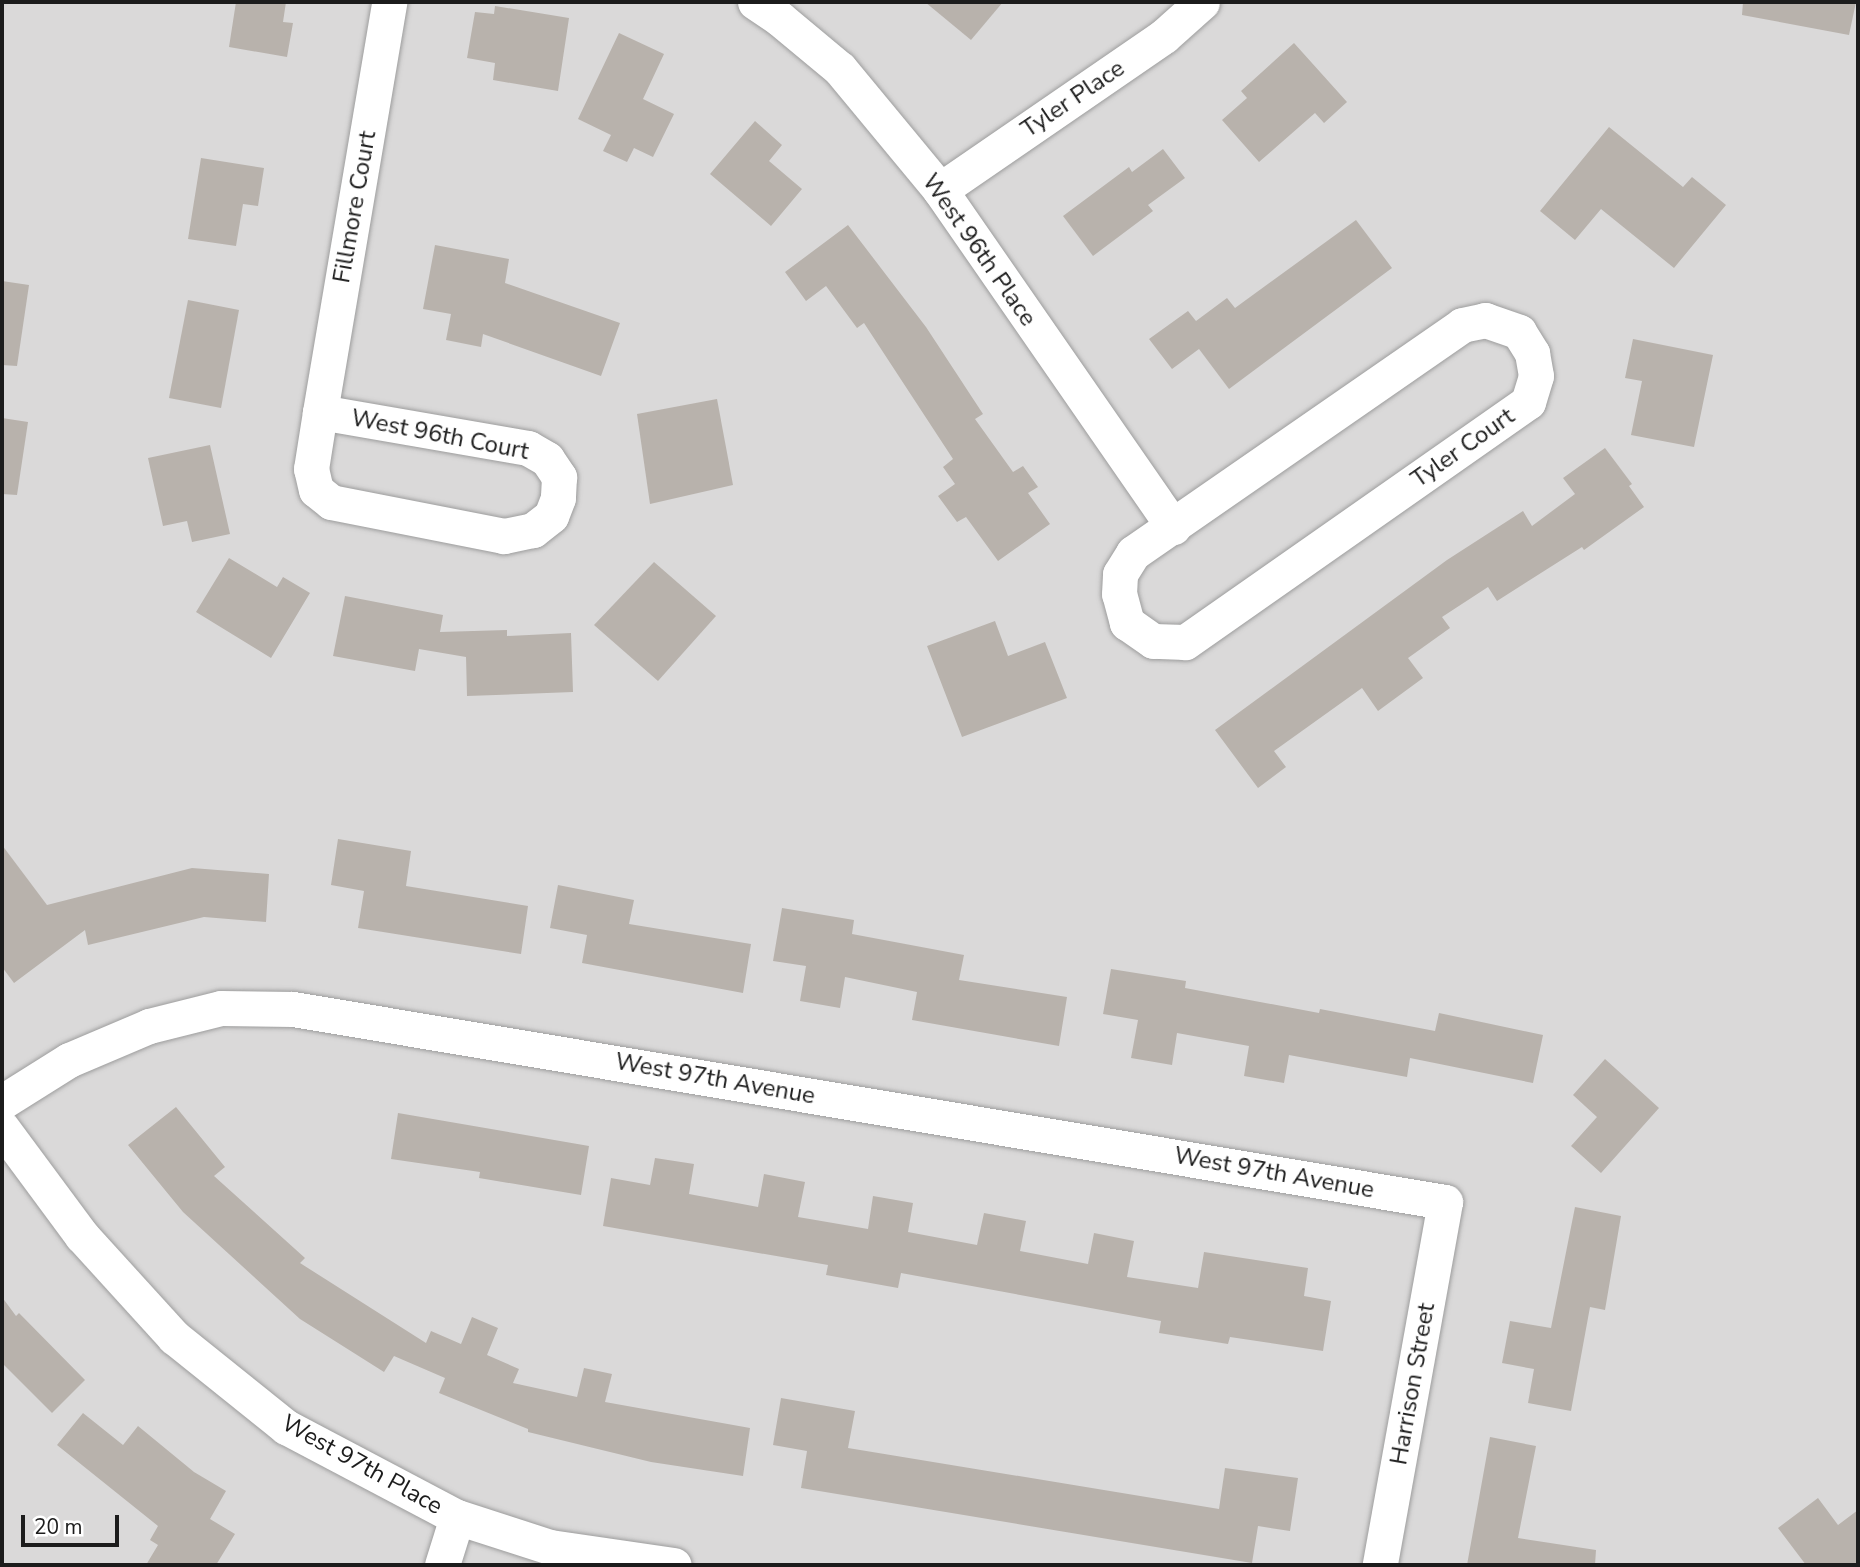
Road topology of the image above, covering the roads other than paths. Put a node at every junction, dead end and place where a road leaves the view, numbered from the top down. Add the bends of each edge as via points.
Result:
1 (389, 2) edge
2 (755, 2) edge
3 (1202, 2) edge
4 (940, 190) junction
5 (320, 412) junction
6 (1173, 527) junction
7 (2, 1102) edge
8 (2, 1128) edge
9 (1445, 1202) joint
10 (457, 1517) junction
11 (442, 1565) edge
12 (674, 1565) edge
13 (1380, 1565) edge

1 - 5 street, Fillmore Court
2 - 4 street, West 96th Place via 840,69
3 - 4 street, Tyler Place via 1164,36
4 - 6 street, West 96th Place
5 - 5 street, West 96th Court via 527,448 547,459 559,477 551,516 533,530 504,536 331,502 316,490 311,469
6 - 6 street, Tyler Court via 1133,553 1120,574 1119,594 1127,623 1153,641 1185,642 1528,402 1536,376 1532,353 1519,332 1485,320 1462,325
7 - 9 street, West 97th Avenue via 69,1060 149,1026 221,1008 293,1009
8 - 10 street, West 97th Place via 82,1236 174,1337 286,1427
9 - 13 street, Harrison Street
10 - 11 street
10 - 12 street, West 97th Place via 550,1547

